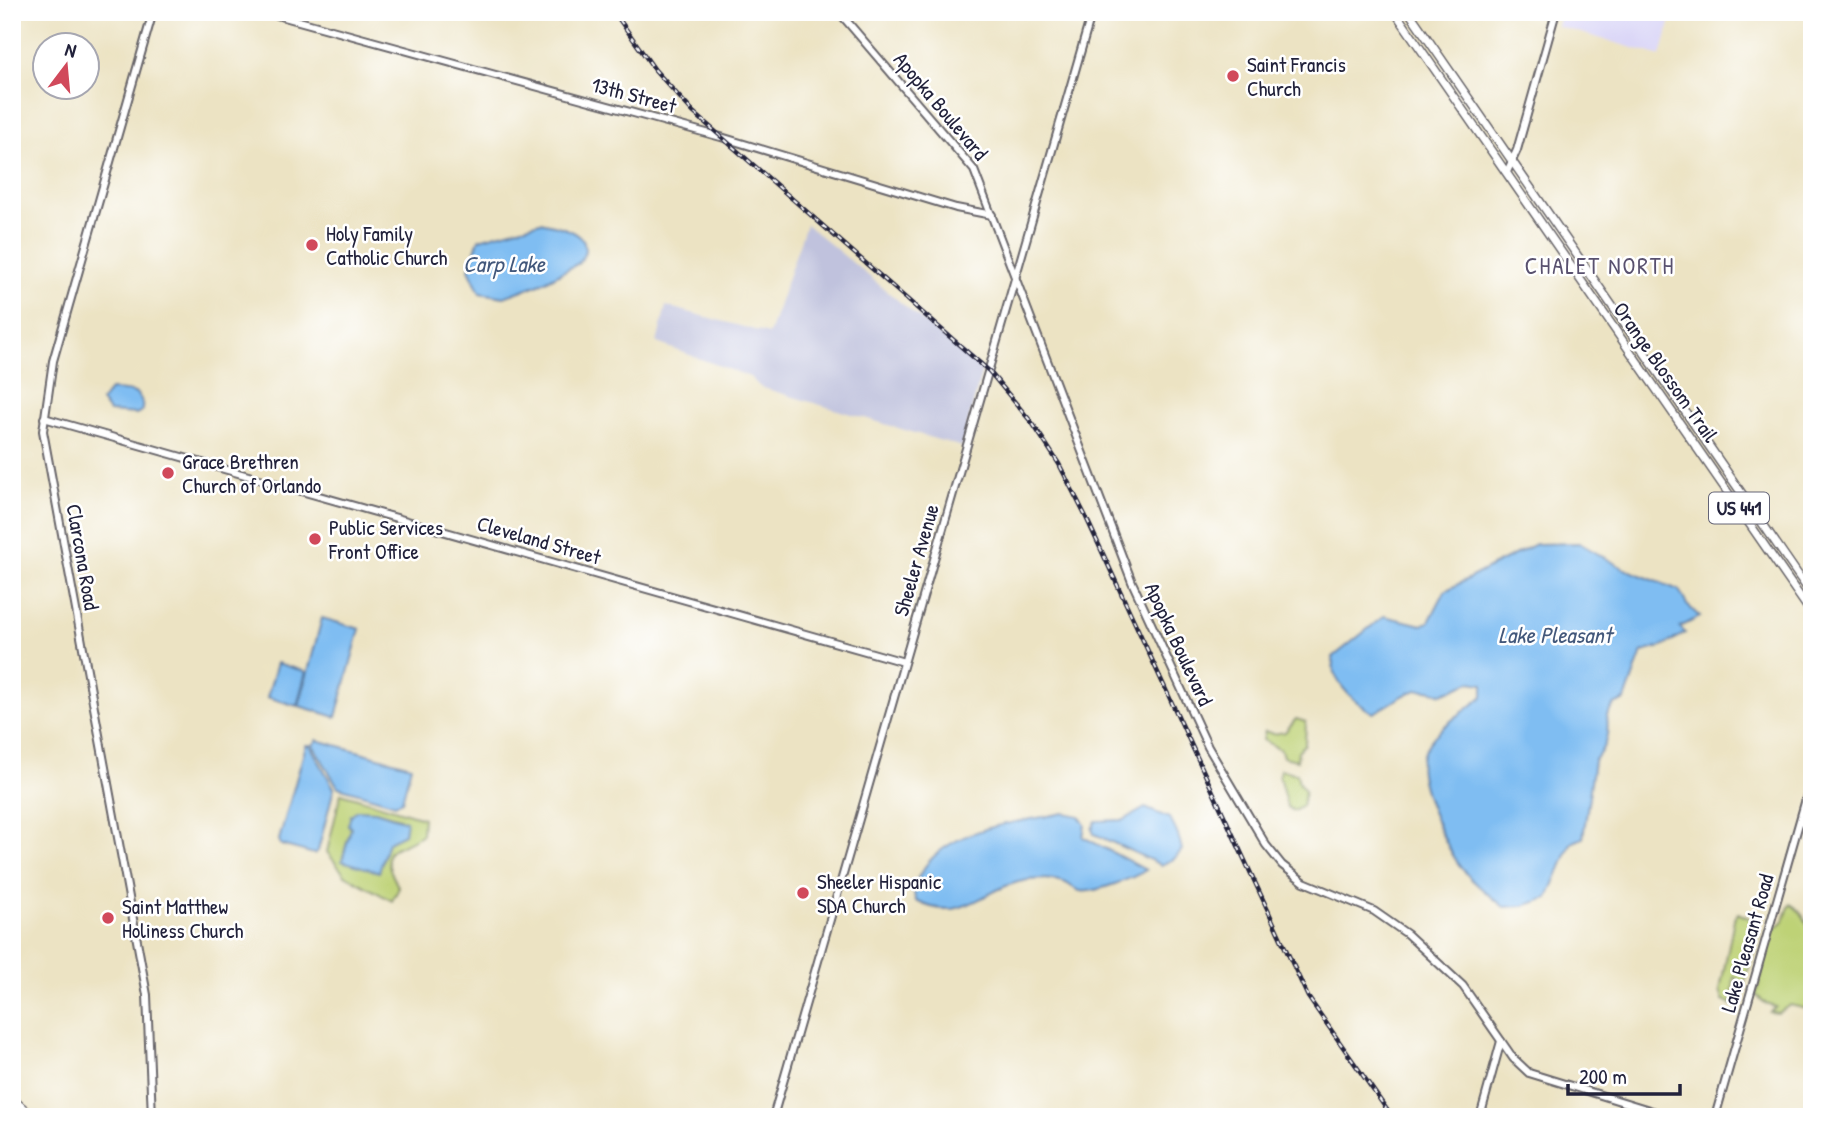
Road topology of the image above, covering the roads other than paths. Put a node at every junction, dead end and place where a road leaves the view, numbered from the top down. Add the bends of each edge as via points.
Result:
1 (153, 12) edge
2 (266, 12) edge
3 (839, 12) edge
4 (1092, 12) edge
5 (1395, 12) edge
6 (1409, 12) edge
7 (1556, 12) edge
8 (1462, 86) junction
9 (1453, 92) junction
10 (1513, 160) junction
11 (1507, 172) junction
12 (992, 215) junction
13 (1553, 239) junction
14 (1572, 246) junction
15 (1016, 278) junction
16 (1685, 410) junction
17 (1675, 416) junction
18 (44, 418) junction
19 (1812, 595) edge
20 (1812, 614) edge
21 (904, 662) junction
22 (1812, 778) edge
23 (1501, 1041) junction
24 (12, 1100) edge
25 (32, 1117) edge
26 (152, 1117) edge
27 (773, 1117) edge
28 (1480, 1117) edge
29 (1672, 1117) edge
30 (1715, 1117) edge

1 - 18 street, Clarcona Road via 53,361
2 - 12 street, 13th Street
3 - 12 street, Apopka Boulevard via 968,162
4 - 15 street, Sheeler Avenue
5 - 9 main road, Orange Blossom Trail / US 441
6 - 8 main road, Orange Blossom Trail / US 441
7 - 10 street
8 - 9 main road
8 - 10 main road, Orange Blossom Trail / US 441
9 - 11 main road, Orange Blossom Trail / US 441
10 - 11 street
10 - 14 main road, Orange Blossom Trail / US 441
11 - 13 main road, Orange Blossom Trail / US 441
12 - 15 street, Apopka Boulevard
13 - 14 main road
13 - 17 main road, Orange Blossom Trail / US 441
14 - 16 main road, Orange Blossom Trail / US 441
15 - 21 street, Sheeler Avenue
15 - 23 street, Apopka Boulevard via 1132,582 1208,747 1266,845 1304,882 1374,911 1403,930 1463,986
16 - 17 main road
16 - 19 main road, Orange Blossom Trail / US 441
17 - 20 main road, Orange Blossom Trail / US 441
18 - 21 street, Cleveland Street
18 - 26 street, Clarcona Road via 45,449 147,995
21 - 27 street, Sheeler Avenue
22 - 30 street, Lake Pleasant Road
23 - 28 street
23 - 29 street, Apopka Boulevard via 1516,1062 1537,1078
24 - 25 highway

